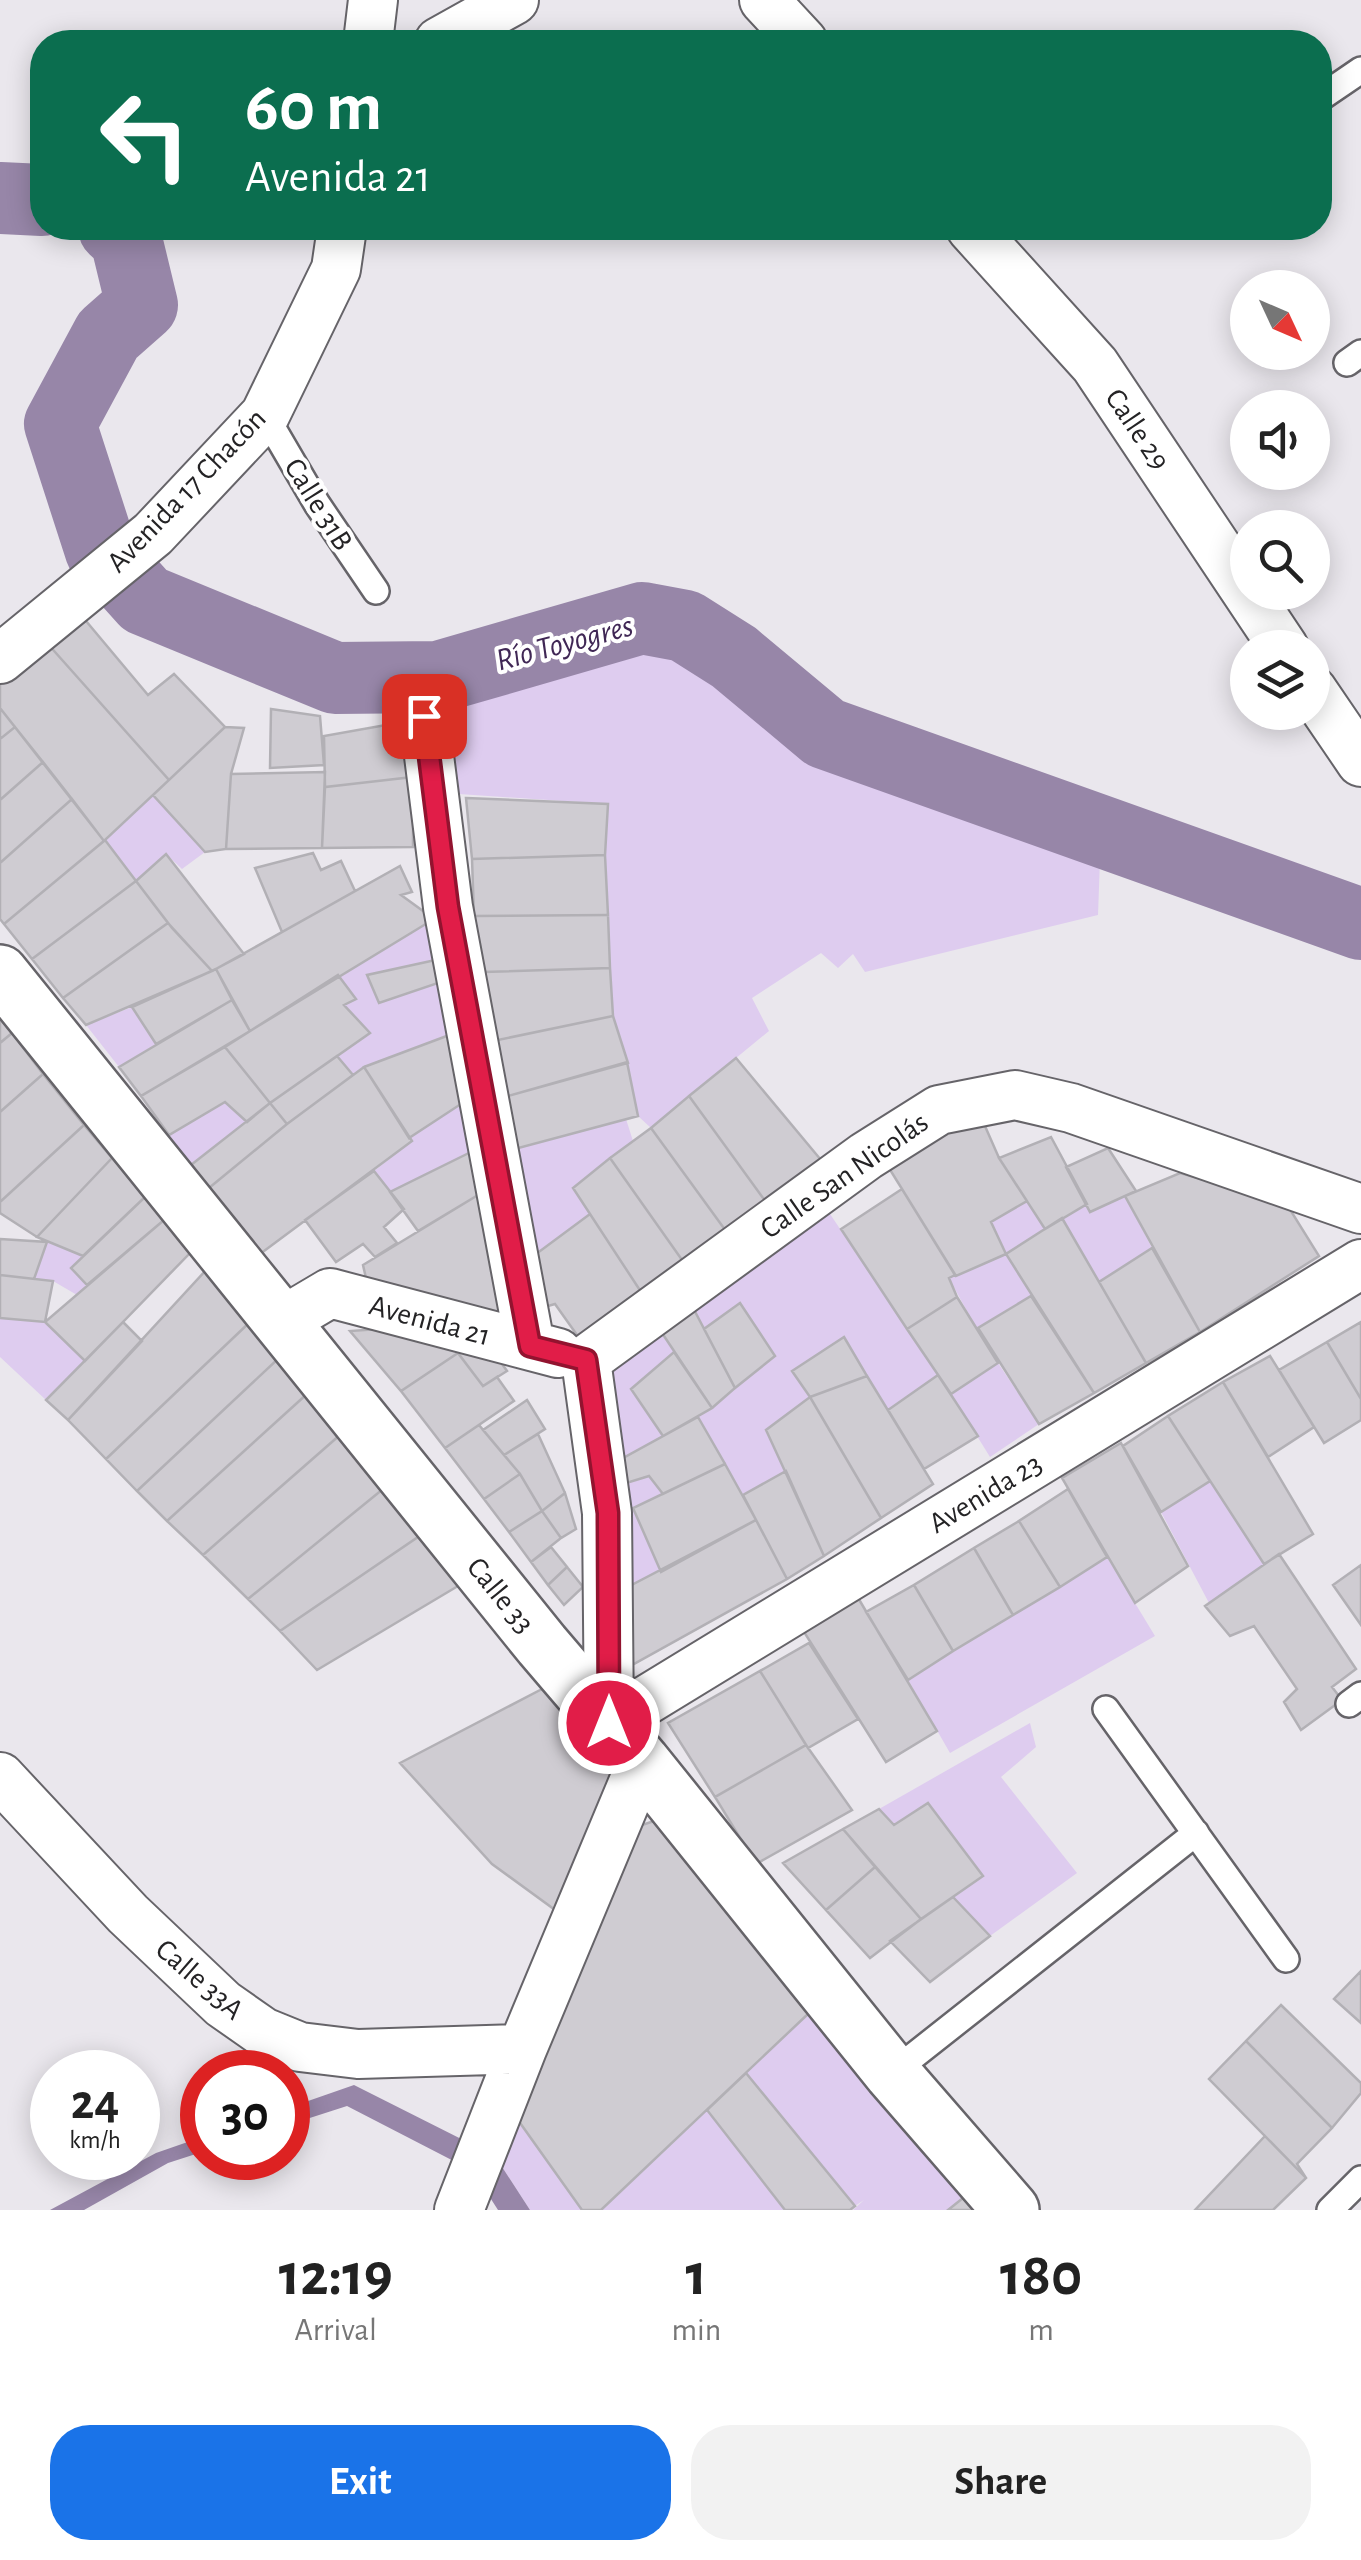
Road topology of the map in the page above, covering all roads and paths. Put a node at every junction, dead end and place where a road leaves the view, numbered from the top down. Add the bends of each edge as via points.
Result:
1 (373, 0) edge
2 (514, 0) edge
3 (764, 0) edge
4 (369, 30) edge
5 (460, 30) edge
6 (792, 30) edge
7 (1361, 70) edge
8 (1332, 90) edge
9 (340, 240) edge
10 (981, 240) edge
11 (264, 415) junction
12 (376, 591) dead end
13 (1272, 630) edge
14 (0, 659) edge
15 (424, 716) dead end
16 (1330, 716) edge
17 (1361, 762) edge
18 (0, 972) edge
19 (1361, 1209) edge
20 (1361, 1264) edge
21 (281, 1322) junction
22 (530, 1346) junction
23 (586, 1360) junction
24 (1106, 1709) dead end
25 (626, 1742) junction
26 (0, 1776) edge
27 (1196, 1833) junction
28 (1286, 1959) dead end
29 (522, 2050) junction
30 (892, 2073) junction
31 (1361, 2178) edge
32 (458, 2210) edge
33 (1011, 2210) edge
34 (1330, 2210) edge

1 - 4 street
2 - 5 street
3 - 6 street
7 - 8 lane
9 - 11 street, Avenida 17 Chacón via 336,269
10 - 13 street, Calle 29 via 1095,364
11 - 12 lane, Calle 31B
11 - 14 street, Avenida 17 Chacón via 153,534
15 - 22 street via 448,907
16 - 17 street
18 - 21 main road, Calle 33
19 - 23 street, Calle San Nicolás via 1071,1108 1014,1095 939,1110
20 - 25 street, Avenida 23
21 - 22 street, Avenida 21 via 330,1294
21 - 25 main road, Calle 33
22 - 23 street, Avenida 21
23 - 25 street via 608,1513
24 - 27 lane
25 - 29 street
25 - 30 main road, Calle 33
26 - 29 street, Calle 33A via 128,1914 223,2004 263,2032 300,2047 358,2054
27 - 28 lane
27 - 30 lane
29 - 32 street
30 - 33 main road, Calle 33
31 - 34 lane

